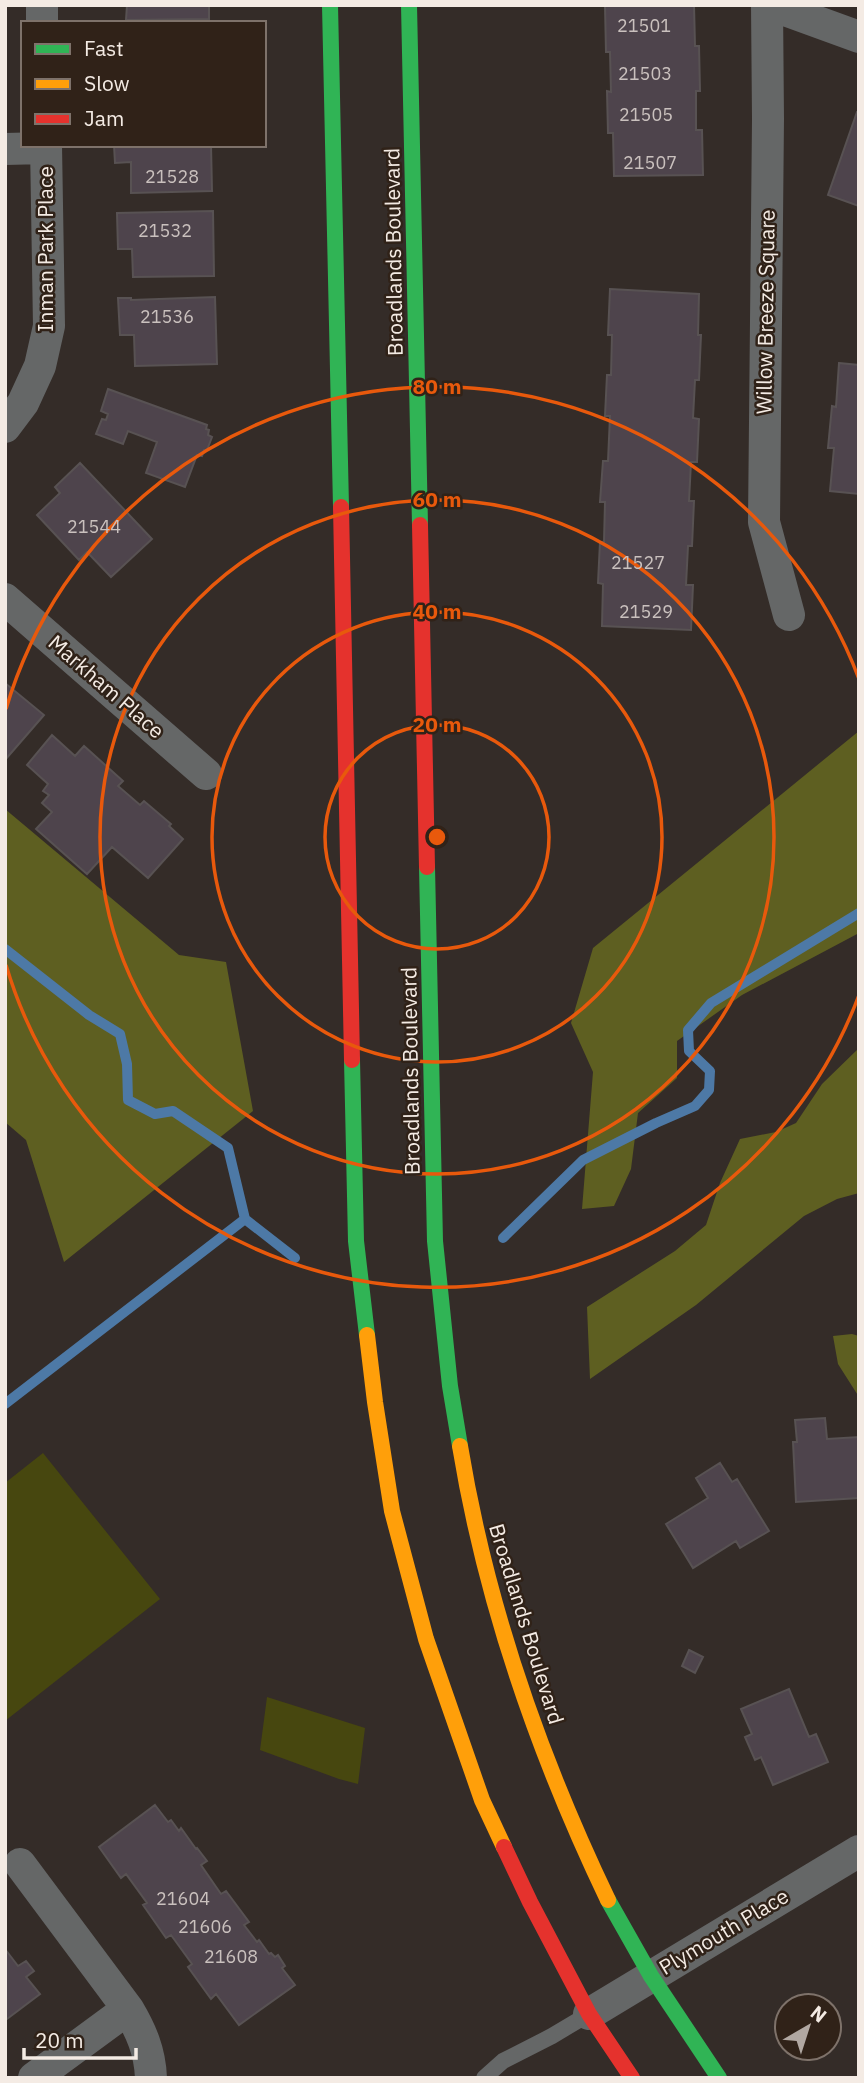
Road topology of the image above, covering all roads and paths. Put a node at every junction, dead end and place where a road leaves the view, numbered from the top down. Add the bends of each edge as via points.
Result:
1 (330, 5) edge
2 (410, 5) edge
3 (769, 5) edge
4 (859, 37) edge
5 (46, 147) edge
6 (5, 149) edge
7 (5, 427) edge
8 (5, 599) edge
9 (789, 614) dead end
10 (206, 774) dead end
11 (859, 1851) edge
12 (20, 1864) dead end
13 (651, 1976) junction
14 (128, 2009) junction
15 (589, 2014) junction
16 (34, 2078) edge
17 (151, 2078) edge
18 (484, 2078) edge
19 (632, 2078) edge
20 (719, 2078) edge

1 - 15 main road via 356,1241 375,1402 391,1511 430,1651 482,1800
2 - 13 main road, Broadlands Boulevard via 435,1241 450,1385 471,1512 502,1629 546,1760 614,1912
3 - 4 street
3 - 9 street, Willow Breeze Square via 764,522
5 - 6 street
5 - 7 street, Inman Park Place via 49,326 40,366
8 - 10 street, Markham Place
11 - 13 street, Plymouth Place
12 - 14 street
13 - 15 street, Plymouth Place
13 - 20 main road, Broadlands Boulevard
14 - 16 street
14 - 17 street via 141,2030
15 - 18 lane via 503,2061
15 - 19 main road

